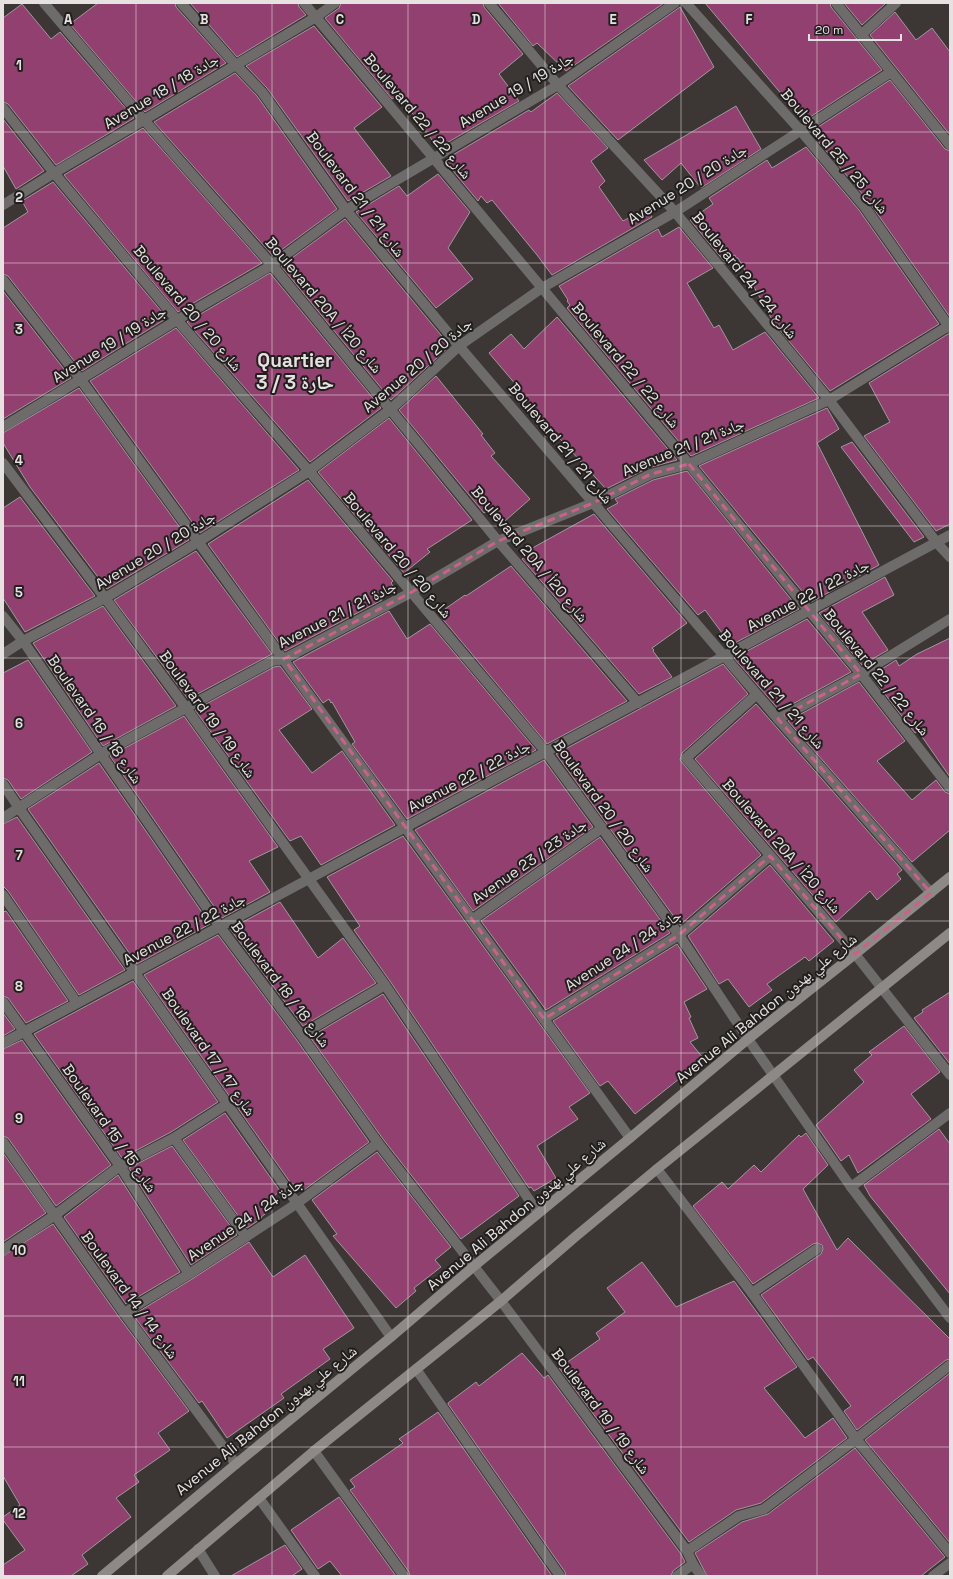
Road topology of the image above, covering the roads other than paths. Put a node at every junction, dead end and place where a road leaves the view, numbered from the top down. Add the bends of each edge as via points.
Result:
1 (44, 3) edge
2 (181, 3) edge
3 (304, 3) edge
4 (335, 3) edge
5 (489, 3) edge
6 (675, 3) edge
7 (686, 3) edge
8 (836, 3) edge
9 (896, 3) edge
10 (316, 17) junction
11 (862, 35) junction
12 (235, 64) junction
13 (891, 72) junction
14 (558, 85) junction
15 (3, 108) edge
16 (144, 120) junction
17 (800, 130) junction
18 (950, 145) edge
19 (433, 158) junction
20 (54, 172) junction
21 (3, 205) edge
22 (346, 210) junction
23 (675, 212) junction
24 (272, 265) junction
25 (3, 280) edge
26 (542, 288) junction
27 (177, 320) junction
28 (950, 326) edge
29 (459, 346) junction
30 (81, 380) junction
31 (829, 400) junction
32 (391, 409) junction
33 (3, 427) edge
34 (3, 463) edge
35 (688, 464) junction
36 (309, 471) junction
37 (593, 503) junction
38 (950, 535) edge
39 (498, 541) junction
40 (198, 542) junction
41 (937, 542) junction
42 (950, 557) edge
43 (410, 593) junction
44 (105, 598) junction
45 (809, 611) junction
46 (3, 616) edge
47 (950, 619) edge
48 (23, 641) junction
49 (3, 654) edge
50 (724, 657) junction
51 (284, 659) junction
52 (861, 674) junction
53 (756, 694) junction
54 (638, 703) junction
55 (186, 708) junction
56 (778, 719) junction
57 (546, 752) junction
58 (101, 754) junction
59 (3, 784) edge
60 (950, 788) edge
61 (18, 808) junction
62 (3, 818) edge
63 (404, 828) junction
64 (602, 828) junction
65 (770, 856) junction
66 (950, 877) edge
67 (309, 879) junction
68 (931, 893) junction
69 (3, 895) edge
70 (473, 919) junction
71 (220, 927) junction
72 (950, 933) edge
73 (679, 935) junction
74 (855, 954) junction
75 (135, 972) junction
76 (385, 985) junction
77 (882, 988) junction
78 (3, 1002) edge
79 (77, 1003) junction
80 (544, 1020) junction
81 (24, 1031) junction
82 (301, 1035) junction
83 (748, 1039) junction
84 (3, 1043) edge
85 (773, 1075) junction
86 (950, 1075) edge
87 (227, 1104) junction
88 (950, 1113) edge
89 (174, 1138) junction
90 (630, 1138) junction
91 (3, 1142) edge
92 (378, 1143) junction
93 (120, 1166) junction
94 (657, 1169) junction
95 (851, 1187) junction
96 (296, 1204) junction
97 (538, 1213) junction
98 (55, 1215) junction
99 (246, 1237) junction
100 (818, 1249) dead end
101 (3, 1250) edge
102 (473, 1267) junction
103 (189, 1274) junction
104 (752, 1293) junction
105 (501, 1301) junction
106 (124, 1313) junction
107 (950, 1318) edge
108 (391, 1337) junction
109 (950, 1365) edge
110 (416, 1369) junction
111 (856, 1439) junction
112 (314, 1451) junction
113 (236, 1464) junction
114 (259, 1498) junction
115 (198, 1549) junction
116 (687, 1551) junction
117 (950, 1553) edge
118 (950, 1563) edge
119 (693, 1564) junction
120 (102, 1576) edge
121 (167, 1576) edge
122 (215, 1576) edge
123 (315, 1576) edge
124 (404, 1576) edge
125 (560, 1576) edge
126 (677, 1576) edge
127 (701, 1576) edge
128 (933, 1576) edge

1 - 16 street, Boulevard 20A / شارع 20أ
2 - 12 street, Boulevard 21 / شارع 21
3 - 10 street, Boulevard 22 / شارع 22
4 - 10 street, Avenue 18 / جادة 18
5 - 14 street, Boulevard 24 / شارع 24
6 - 14 street, Avenue 19 / جادة 19
7 - 17 street, Boulevard 25 / شارع 25
8 - 11 street
9 - 11 street
10 - 12 street, Avenue 18 / جادة 18
10 - 19 street, Boulevard 22 / شارع 22
11 - 13 street
12 - 16 street, Avenue 18 / جادة 18
12 - 22 street, Boulevard 21 / شارع 21 via 262,92
13 - 17 street, Avenue 20 / جادة 20
13 - 18 street
14 - 19 street, Avenue 19 / جادة 19
14 - 23 street, Boulevard 24 / شارع 24
15 - 20 street, Boulevard 20 / شارع 20
16 - 20 street, Avenue 18 / جادة 18
16 - 24 street, Boulevard 20A / شارع 20أ
17 - 23 street, Avenue 20 / جادة 20
17 - 28 street, Boulevard 25 / شارع 25 via 864,206
19 - 22 street, Avenue 19 / جادة 19
19 - 26 street, Boulevard 22 / شارع 22
20 - 21 street, Avenue 18 / جادة 18
20 - 27 street, Boulevard 20 / شارع 20
22 - 24 street, Avenue 19 / جادة 19
22 - 29 street, Boulevard 21 / شارع 21
23 - 26 street, Avenue 20 / جادة 20
23 - 31 street, Boulevard 24 / شارع 24
24 - 27 street, Avenue 19 / جادة 19
24 - 32 street, Boulevard 20A / شارع 20أ
25 - 30 street
26 - 29 street, Avenue 20 / جادة 20
26 - 35 street, Boulevard 22 / شارع 22
27 - 30 street, Avenue 19 / جادة 19
27 - 36 street, Boulevard 20 / شارع 20
28 - 31 street, Avenue 21 / جادة 21
29 - 32 street, Avenue 20 / جادة 20
29 - 37 street, Boulevard 21 / شارع 21
30 - 33 street, Avenue 19 / جادة 19
30 - 40 street
31 - 35 street, Avenue 21 / جادة 21
31 - 41 street, Boulevard 24 / شارع 24
32 - 36 street, Avenue 20 / جادة 20
32 - 39 street, Boulevard 20A / شارع 20أ
34 - 44 street, Boulevard 19 / شارع 19
35 - 37 street, Avenue 21 / جادة 21 via 651,474
35 - 45 street, Boulevard 22 / شارع 22
36 - 40 street, Avenue 20 / جادة 20
36 - 43 street, Boulevard 20 / شارع 20
37 - 39 street, Avenue 21 / جادة 21
37 - 50 street, Boulevard 21 / شارع 21
38 - 41 street, Avenue 22 / جادة 22
39 - 43 street, Avenue 21 / جادة 21
39 - 54 street, Boulevard 20A / شارع 20أ
40 - 44 street, Avenue 20 / جادة 20
40 - 51 street
41 - 42 street, Boulevard 24 / شارع 24
41 - 45 street, Avenue 22 / جادة 22
43 - 51 street, Avenue 21 / جادة 21
43 - 57 street, Boulevard 20 / شارع 20
44 - 48 street, Avenue 20 / جادة 20
44 - 55 street, Boulevard 19 / شارع 19
45 - 50 street, Avenue 22 / جادة 22
45 - 52 street, Boulevard 22 / شارع 22
46 - 48 street, Boulevard 18 / شارع 18
47 - 52 street
48 - 49 street, Avenue 20 / جادة 20
48 - 58 street, Boulevard 18 / شارع 18
50 - 53 street, Boulevard 21 / شارع 21
50 - 54 street, Avenue 22 / جادة 22
51 - 55 street, Avenue 21 / جادة 21 via 272,661
51 - 63 street
52 - 56 street
52 - 60 street, Boulevard 22 / شارع 22
53 - 56 street, Boulevard 21 / شارع 21
53 - 65 street, Boulevard 20A / شارع 20أ via 686,758
54 - 57 street, Avenue 22 / جادة 22
55 - 58 street, Avenue 21 / جادة 21
55 - 67 street, Boulevard 19 / شارع 19
56 - 68 street, Boulevard 21 / شارع 21
57 - 63 street, Avenue 22 / جادة 22
57 - 64 street, Boulevard 20 / شارع 20
58 - 61 street, Avenue 21 / جادة 21
58 - 71 street, Boulevard 18 / شارع 18
59 - 61 street, Boulevard 17 / شارع 17
61 - 62 street, Avenue 21 / جادة 21
61 - 75 street, Boulevard 17 / شارع 17
63 - 67 street, Avenue 22 / جادة 22
63 - 70 street
64 - 70 street, Avenue 23 / جادة 23
64 - 73 street, Boulevard 20 / شارع 20
65 - 73 street, Avenue 24 / جادة 24
65 - 74 street, Boulevard 20A / شارع 20أ
66 - 68 main road, Avenue Ali Bahdon شارع علي بهدون
67 - 71 street, Avenue 22 / جادة 22
67 - 76 street, Boulevard 19 / شارع 19
68 - 74 main road, Avenue Ali Bahdon شارع علي بهدون
69 - 79 street
70 - 80 street
71 - 75 street, Avenue 22 / جادة 22
71 - 82 street, Boulevard 18 / شارع 18
72 - 77 main road
73 - 80 street, Avenue 24 / جادة 24
73 - 83 street, Boulevard 20 / شارع 20
74 - 77 street, Boulevard 20A / شارع 20أ
74 - 83 main road, Avenue Ali Bahdon شارع علي بهدون
75 - 79 street, Avenue 22 / جادة 22
75 - 87 street, Boulevard 17 / شارع 17
76 - 82 street
76 - 97 street, Boulevard 19 / شارع 19
77 - 85 main road
77 - 86 street, Boulevard 20A / شارع 20أ
78 - 81 street, Boulevard 15 / شارع 15
79 - 81 street, Avenue 22 / جادة 22
80 - 90 street
81 - 84 street, Avenue 22 / جادة 22
81 - 93 street, Boulevard 15 / شارع 15
82 - 92 street, Boulevard 18 / شارع 18
83 - 85 street, Boulevard 20 / شارع 20
83 - 90 main road, Avenue Ali Bahdon شارع علي بهدون
85 - 94 main road
85 - 95 street, Boulevard 20 / شارع 20
87 - 89 street
87 - 96 street, Boulevard 17 / شارع 17
88 - 95 street
89 - 93 street
89 - 99 street
90 - 97 main road, Avenue Ali Bahdon شارع علي بهدون
91 - 98 street, Boulevard 14 / شارع 14
92 - 96 street, Avenue 24 / جادة 24
92 - 102 street, Boulevard 18 / شارع 18
93 - 98 street
93 - 103 street, Boulevard 15 / شارع 15
94 - 104 street
94 - 105 main road
95 - 107 street, Boulevard 20 / شارع 20
96 - 99 street, Avenue 24 / جادة 24
96 - 108 street, Boulevard 17 / شارع 17
97 - 102 main road, Avenue Ali Bahdon شارع علي بهدون
98 - 101 street
98 - 106 street, Boulevard 14 / شارع 14
99 - 103 street, Avenue 24 / جادة 24
100 - 104 street
102 - 105 street, Boulevard 19 / شارع 19
102 - 108 main road, Avenue Ali Bahdon شارع علي بهدون
103 - 106 street, Avenue 24 / جادة 24
104 - 111 street
105 - 110 main road
105 - 116 street, Boulevard 19 / شارع 19
106 - 113 street, Boulevard 14 / شارع 14
108 - 113 main road, Avenue Ali Bahdon شارع علي بهدون
109 - 111 street
110 - 112 main road
110 - 125 street
111 - 116 street via 764,1509 739,1516
111 - 117 street
112 - 114 main road
112 - 124 street
113 - 120 main road, Avenue Ali Bahdon شارع علي بهدون
114 - 115 main road
114 - 123 street
115 - 121 main road
115 - 122 street
116 - 119 street, Boulevard 19 / شارع 19
118 - 128 street
119 - 126 street
119 - 127 street, Boulevard 19 / شارع 19

